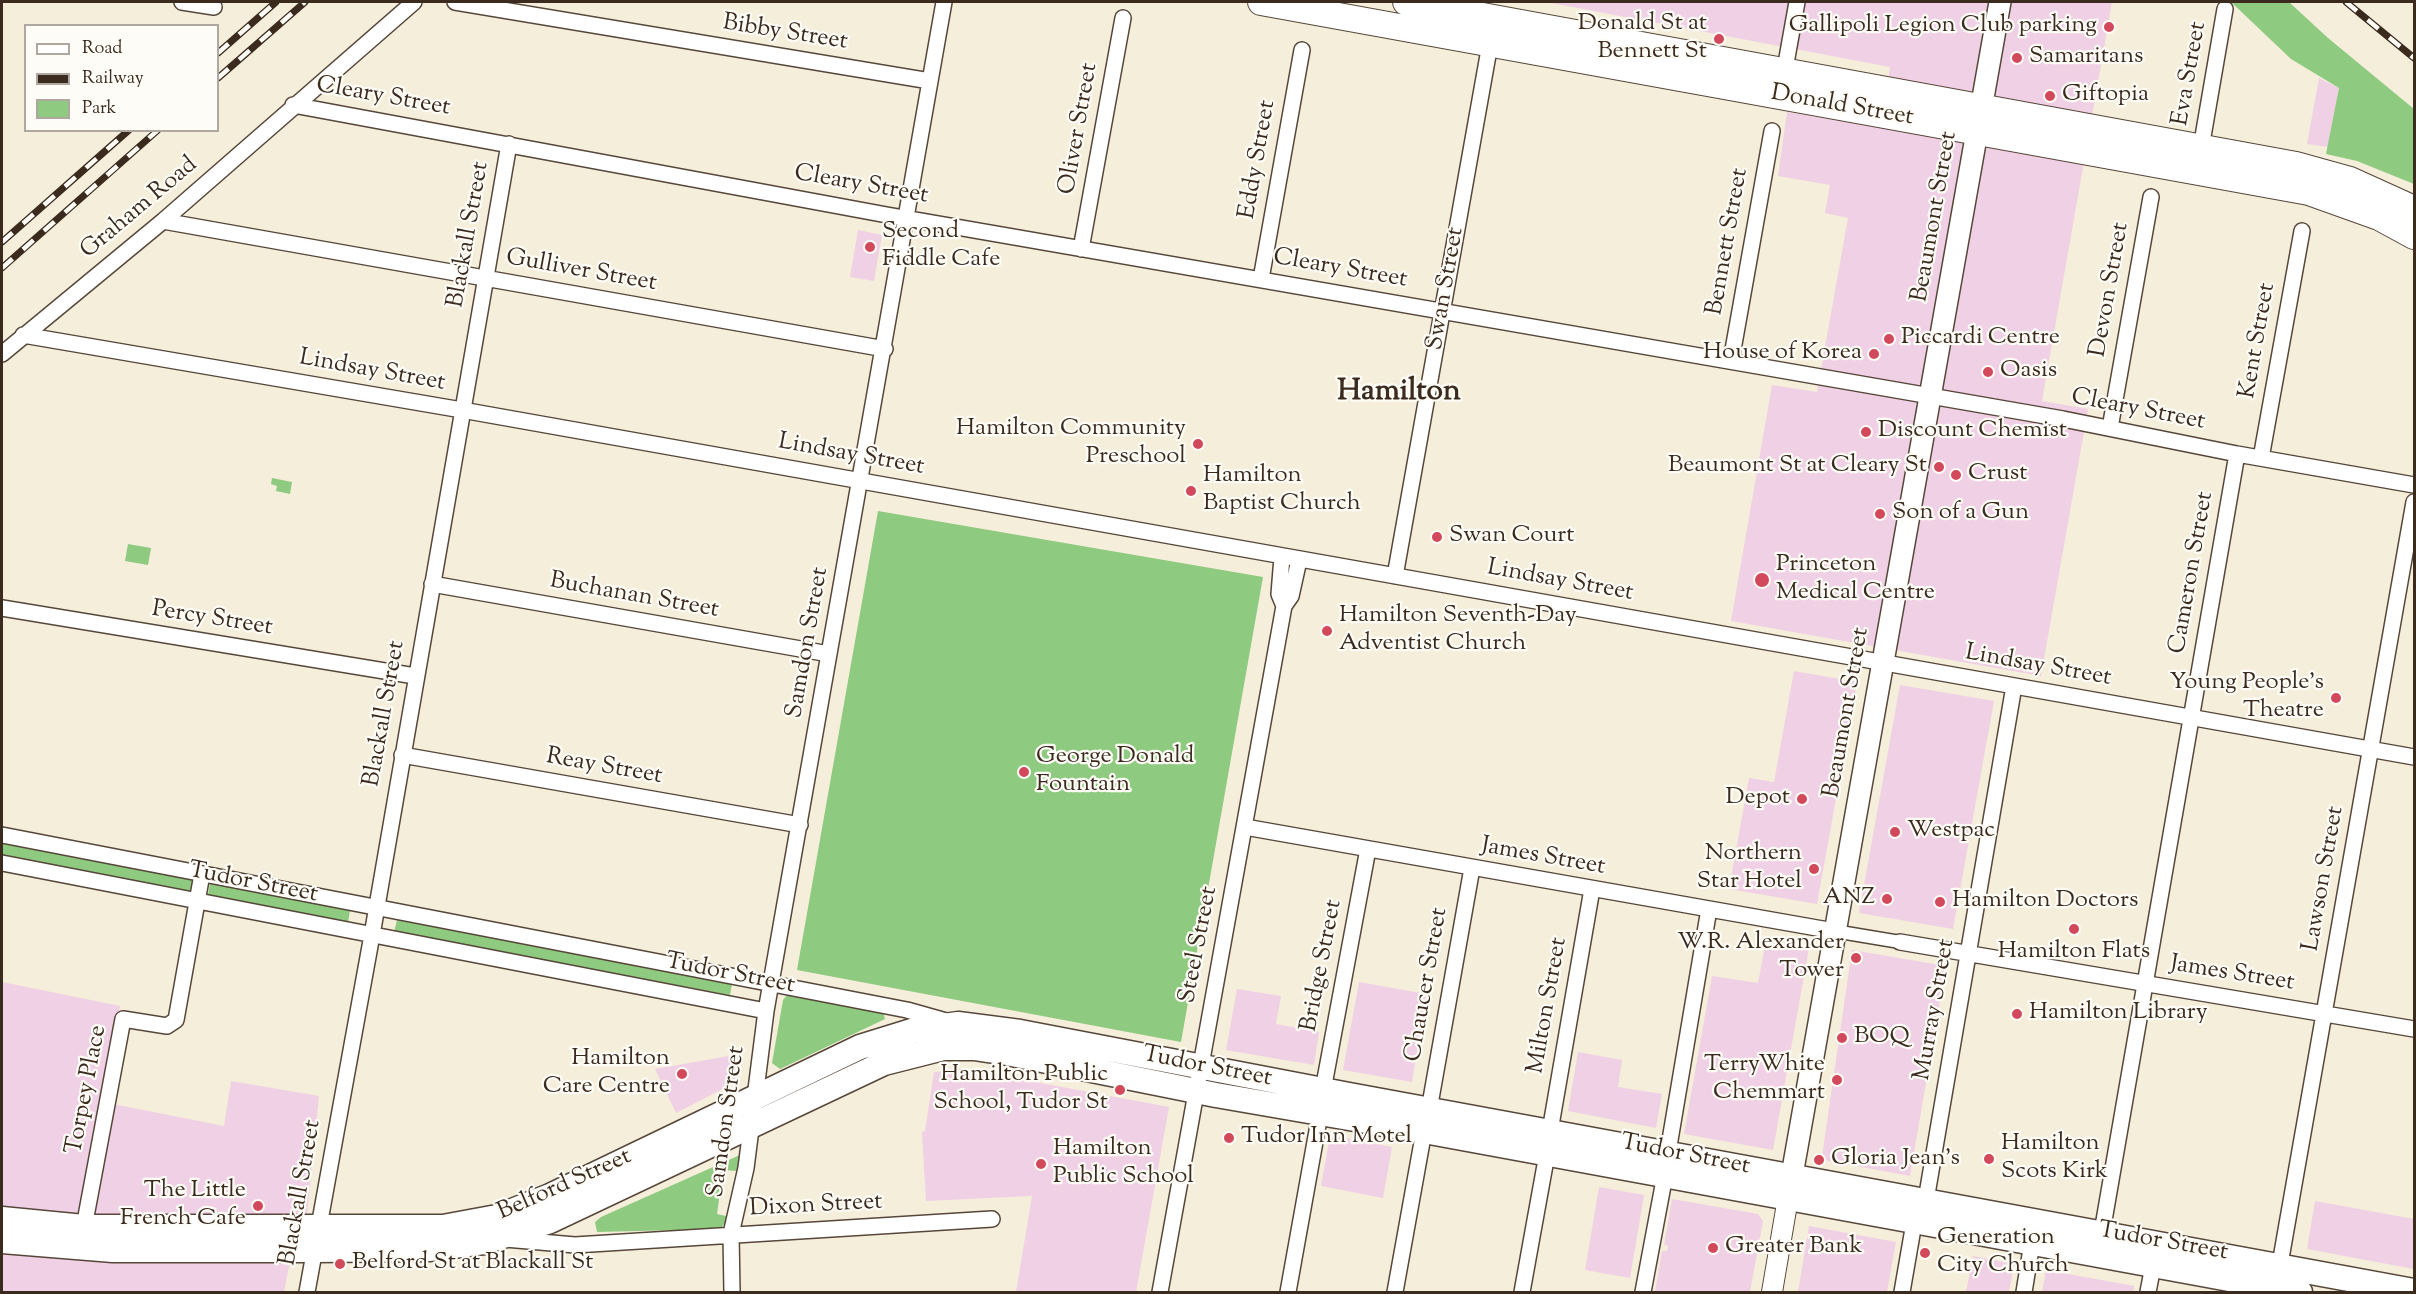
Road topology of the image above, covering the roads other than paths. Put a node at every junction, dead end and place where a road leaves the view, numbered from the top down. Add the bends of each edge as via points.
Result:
1 (182, 2) edge
2 (414, 2) edge
3 (455, 2) edge
4 (944, 2) edge
5 (1261, 2) edge
6 (1406, 2) edge
7 (1797, 2) edge
8 (2000, 2) edge
9 (214, 7) dead end
10 (2225, 9) dead end
11 (1497, 10) edge
12 (1122, 18) dead end
13 (1490, 44) junction
14 (1302, 50) dead end
15 (1785, 69) junction
16 (930, 81) junction
17 (293, 105) junction
18 (1979, 120) junction
19 (1772, 131) dead end
20 (509, 144) junction
21 (2201, 148) junction
22 (2151, 197) dead end
23 (2415, 208) edge
24 (907, 218) junction
25 (163, 221) junction
26 (2302, 231) dead end
27 (2415, 236) edge
28 (1082, 249) junction
29 (485, 278) junction
30 (1261, 279) junction
31 (1443, 312) junction
32 (23, 336) junction
33 (885, 349) junction
34 (2, 354) edge
35 (1731, 361) junction
36 (1930, 396) junction
37 (462, 410) junction
38 (2110, 428) junction
39 (2237, 454) junction
40 (2261, 458) junction
41 (861, 481) junction
42 (2415, 484) edge
43 (2415, 502) edge
44 (1282, 557) junction
45 (1299, 560) junction
46 (1395, 576) junction
47 (432, 584) junction
48 (1284, 606) junction
49 (2, 608) edge
50 (829, 654) junction
51 (1884, 663) junction
52 (415, 676) junction
53 (2014, 686) junction
54 (2191, 717) junction
55 (2372, 749) junction
56 (402, 755) junction
57 (2415, 757) edge
58 (800, 825) junction
59 (1245, 827) junction
60 (2, 835) edge
61 (1368, 849) junction
62 (2, 862) edge
63 (1472, 868) junction
64 (202, 874) junction
65 (1592, 890) junction
66 (199, 902) junction
67 (375, 907) junction
68 (1709, 909) junction
69 (1833, 931) junction
70 (372, 935) junction
71 (1900, 942) joint
72 (1968, 953) junction
73 (772, 983) junction
74 (2146, 985) junction
75 (766, 1011) junction
76 (2324, 1013) junction
77 (958, 1024) junction
78 (2415, 1029) edge
79 (906, 1055) joint
80 (1200, 1067) junction
81 (1196, 1092) junction
82 (755, 1096) junction
83 (1321, 1102) junction
84 (1426, 1120) junction
85 (751, 1125) junction
86 (1548, 1142) junction
87 (1666, 1164) junction
88 (1790, 1187) junction
89 (1926, 1200) junction
90 (2, 1219) edge
91 (992, 1219) dead end
92 (1914, 1223) junction
93 (84, 1227) junction
94 (2102, 1232) junction
95 (731, 1234) junction
96 (500, 1238) junction
97 (316, 1239) junction
98 (2, 1242) edge
99 (2032, 1242) junction
100 (2152, 1266) junction
101 (2283, 1284) edge
102 (2415, 1291) edge
103 (307, 1293) edge
104 (732, 1293) edge
105 (1160, 1293) edge
106 (1288, 1293) edge
107 (1395, 1293) edge
108 (1522, 1293) edge
109 (1643, 1293) edge
110 (1772, 1293) edge
111 (1902, 1293) edge
112 (2024, 1293) edge
113 (2148, 1293) edge

1 - 9 street
2 - 17 street, Graham Road
3 - 16 street, Bibby Street
4 - 16 street, Samdon Street
5 - 13 highway, Donald Street
6 - 11 highway, Donald Street
7 - 15 street
8 - 18 main road, Beaumont Street
10 - 21 street, Eva Street
11 - 13 highway, Swan Street
11 - 15 highway, Donald Street
12 - 28 street, Oliver Street
13 - 18 highway, Donald Street
13 - 31 street, Swan Street
14 - 30 street, Eddy Street
15 - 18 highway, Donald Street
16 - 24 street, Samdon Street
17 - 20 street, Cleary Street
17 - 25 street, Graham Road
18 - 21 highway, Donald Street
18 - 27 highway, Donald Street via 2309,192 2379,217
18 - 36 main road, Beaumont Street
19 - 35 street, Bennett Street
20 - 24 street, Cleary Street
20 - 29 street, Blackall Street
21 - 23 highway, Donald Street via 2296,165 2350,180
22 - 38 street, Devon Street
24 - 28 street, Cleary Street
24 - 33 street, Samdon Street
25 - 29 street, Gulliver Street
25 - 32 street, Graham Road
26 - 40 street, Kent Street
28 - 30 street, Cleary Street
29 - 33 street, Gulliver Street
29 - 37 street, Blackall Street
30 - 31 street, Cleary Street
31 - 35 street, Cleary Street
31 - 46 street, Swan Street
32 - 34 street, Graham Road
32 - 37 street, Lindsay Street
33 - 41 street, Samdon Street
35 - 36 street, Cleary Street
36 - 38 street, Cleary Street
36 - 51 main road, Beaumont Street
37 - 41 street, Lindsay Street
37 - 47 street, Blackall Street
38 - 39 street, Cleary Street
39 - 40 street, Cleary Street
39 - 54 street, Cameron Street
40 - 42 street, Cleary Street
41 - 44 street, Lindsay Street
41 - 50 street, Samdon Street
43 - 55 street, Lawson Street
44 - 45 street, Lindsay Street
44 - 48 street, Steel Street via 1279,594
45 - 46 street, Lindsay Street
45 - 48 street, Steel Street via 1291,596
46 - 51 street, Lindsay Street
47 - 50 street, Buchanan Street
47 - 52 street, Blackall Street
48 - 59 street, Steel Street
49 - 52 street, Percy Street
50 - 58 street, Samdon Street
51 - 53 street, Lindsay Street
51 - 69 main road, Beaumont Street
52 - 56 street, Blackall Street
53 - 54 street, Lindsay Street
53 - 72 street, Murray Street
54 - 55 street, Lindsay Street
54 - 74 street, Cameron Street
55 - 57 street, Lindsay Street
55 - 76 street, Lawson Street
56 - 58 street, Reay Street
56 - 67 street, Blackall Street
58 - 73 street, Samdon Street
59 - 61 street, James Street
59 - 80 street, Steel Street
60 - 64 street, Tudor Street
61 - 63 street, James Street
61 - 83 street, Bridge Street
62 - 66 street, Tudor Street
63 - 65 street, James Street
63 - 84 street, Chaucer Street
64 - 66 street, Torpey Place
64 - 67 street, Tudor Street
65 - 68 street, James Street
65 - 86 street, Milton Street
66 - 70 street, Tudor Street
66 - 93 street, Torpey Place via 176,1020 167,1026 123,1019
67 - 70 street, Blackall Street
67 - 73 street, Tudor Street
68 - 69 street, James Street
68 - 87 street
69 - 71 street
69 - 88 main road, Beaumont Street
70 - 75 street, Tudor Street
70 - 97 street, Blackall Street
71 - 72 street, James Street
72 - 74 street, James Street
72 - 89 street, Murray Street
73 - 75 street, Samdon Street
73 - 77 street, Tudor Street
74 - 76 street, James Street
74 - 94 street, Cameron Street
75 - 82 street, Samdon Street
76 - 78 street, James Street
76 - 101 street, Lawson Street
77 - 80 main road, Tudor Street
77 - 82 main road, Belford Street via 878,1040
79 - 81 main road, Tudor Street via 943,1048 974,1048
79 - 85 main road, Belford Street
80 - 81 street, Steel Street
80 - 83 main road, Tudor Street
81 - 83 main road, Tudor Street
81 - 105 street, Steel Street
82 - 85 street, Samdon Street
82 - 97 main road, Belford Street via 550,1196 497,1217 443,1227
83 - 84 main road, Tudor Street
83 - 106 street, Bridge Street
84 - 86 main road, Tudor Street
84 - 107 street, Chaucer Street
85 - 95 street, Samdon Street
85 - 96 main road, Belford Street via 550,1221
86 - 87 main road, Tudor Street
86 - 108 street, Milton Street
87 - 88 main road, Tudor Street
87 - 109 street
88 - 89 main road, Tudor Street
88 - 92 main road, Tudor Street
88 - 110 street, Beaumont Street
89 - 94 main road, Tudor Street
90 - 93 main road, Belford Street
91 - 95 street, Dixon Street
92 - 99 main road, Tudor Street
92 - 111 street
93 - 97 main road, Belford Street
94 - 101 main road, Tudor Street
95 - 96 street, Dixon Street via 575,1245
95 - 104 street, Samdon Street
96 - 97 main road, Belford Street via 429,1249
97 - 98 main road, Belford Street via 101,1250
97 - 103 street, Blackall Street
99 - 100 main road, Tudor Street
99 - 112 street
100 - 101 main road, Tudor Street
100 - 113 street
101 - 102 main road, Tudor Street

